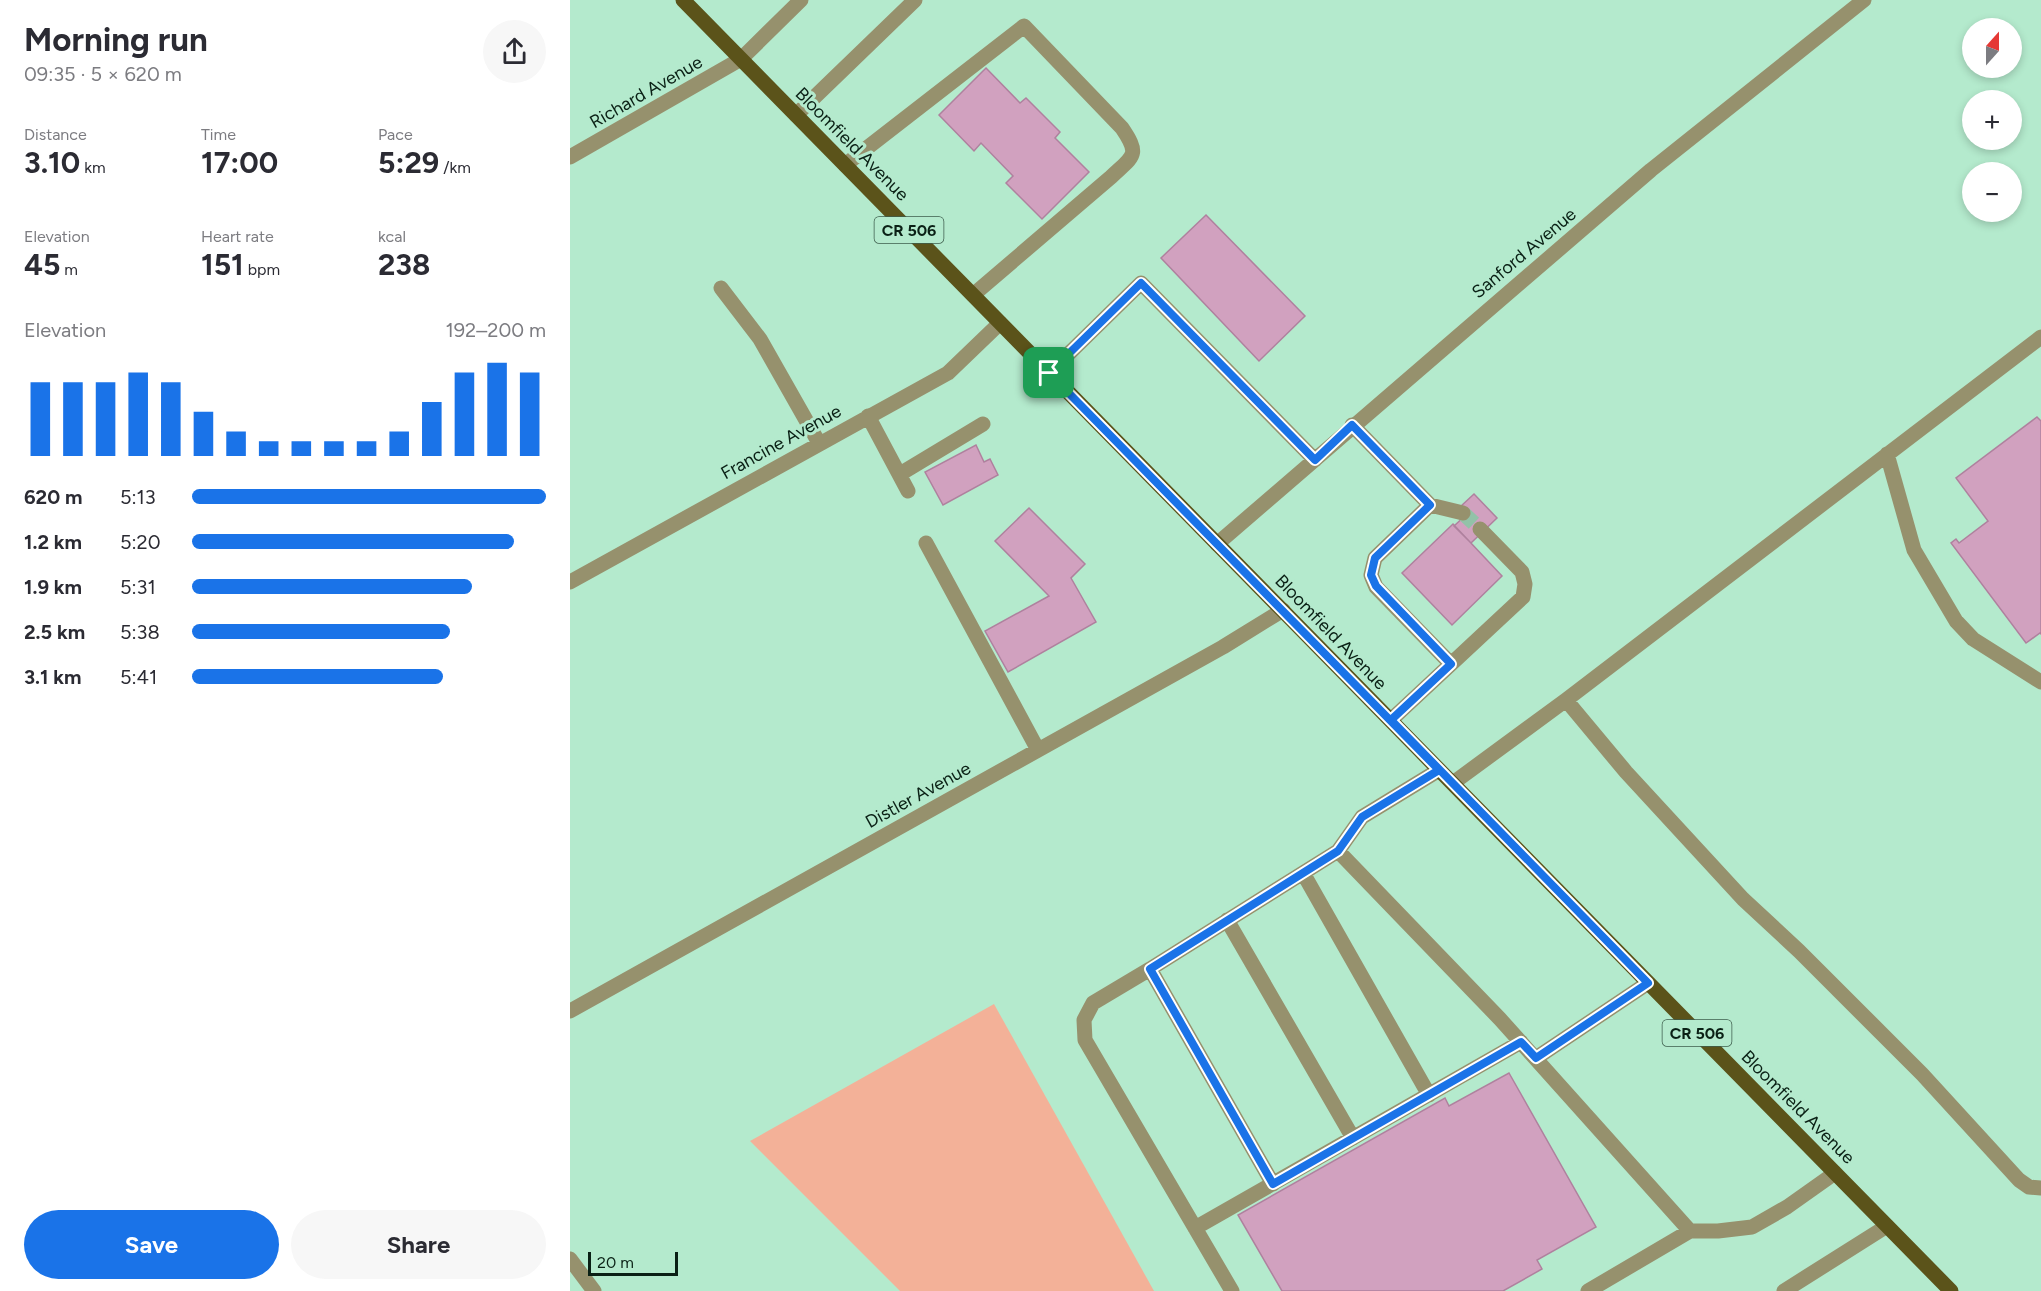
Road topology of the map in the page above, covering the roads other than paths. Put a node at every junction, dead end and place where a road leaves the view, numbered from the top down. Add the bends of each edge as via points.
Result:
1 (683, 0) edge
2 (801, 0) edge
3 (915, 0) edge
4 (1864, 0) edge
5 (741, 59) junction
6 (796, 115) junction
7 (570, 157) edge
8 (846, 165) junction
9 (721, 288) dead end
10 (973, 295) junction
11 (1000, 323) junction
12 (2041, 337) edge
13 (1049, 373) junction
14 (868, 416) junction
15 (982, 424) dead end
16 (1352, 425) junction
17 (819, 443) junction
18 (1887, 454) junction
19 (1315, 460) junction
20 (900, 474) junction
21 (908, 491) dead end
22 (1430, 505) junction
23 (1463, 513) tunnel mouth
24 (1480, 529) tunnel mouth
25 (926, 543) dead end
26 (1217, 544) junction
27 (570, 582) edge
28 (1283, 610) junction
29 (1451, 664) junction
30 (2041, 682) edge
31 (1566, 700) junction
32 (1391, 720) junction
33 (1038, 750) junction
34 (1439, 770) junction
35 (1453, 783) junction
36 (1338, 851) junction
37 (1303, 873) junction
38 (1227, 920) junction
39 (1150, 969) junction
40 (1648, 983) junction
41 (570, 1011) edge
42 (1521, 1042) junction
43 (1536, 1058) junction
44 (1429, 1095) junction
45 (1353, 1138) junction
46 (1835, 1173) junction
47 (1273, 1184) junction
48 (2041, 1188) edge
49 (1887, 1226) junction
50 (1195, 1228) junction
51 (1690, 1231) junction
52 (570, 1259) edge
53 (594, 1291) edge
54 (1232, 1291) edge
55 (1588, 1291) edge
56 (1784, 1291) edge
57 (1951, 1291) edge

1 - 5 main road, Bloomfield Avenue / CR 506
2 - 5 street, Richard Avenue
3 - 6 street
4 - 16 street, Sanford Avenue via 1651,170
5 - 6 main road, Bloomfield Avenue / CR 506
5 - 7 street, Richard Avenue
6 - 8 main road, Bloomfield Avenue / CR 506
8 - 10 main road, Bloomfield Avenue / CR 506
8 - 10 street via 1024,26 1122,128 1134,150 1111,177
9 - 17 street via 760,339
10 - 11 main road, Bloomfield Avenue / CR 506
11 - 13 main road, Bloomfield Avenue / CR 506
11 - 14 street, Francine Avenue via 948,373
12 - 18 street
13 - 19 street via 1141,283
13 - 26 main road, Bloomfield Avenue / CR 506
14 - 17 street, Francine Avenue
14 - 20 street
15 - 20 street
16 - 19 street, Sanford Avenue
16 - 22 street
17 - 27 street, Francine Avenue
18 - 30 street via 1914,550 1956,621 1973,639
18 - 31 street
19 - 26 street, Sanford Avenue
20 - 21 street
22 - 23 street
22 - 29 street via 1375,558 1371,575 1376,586
24 - 29 street via 1522,572 1523,597
25 - 33 street
26 - 28 main road, Bloomfield Avenue / CR 506
28 - 32 main road, Bloomfield Avenue / CR 506
28 - 33 street, Distler Avenue
29 - 32 street
31 - 35 street
31 - 48 street via 1626,772 1743,899 1922,1074 2019,1180 2029,1187
32 - 34 main road, Bloomfield Avenue / CR 506
33 - 41 street, Distler Avenue
34 - 35 main road, Bloomfield Avenue / CR 506
34 - 36 street via 1362,817
35 - 40 main road, Bloomfield Avenue / CR 506
36 - 37 street
36 - 42 street
37 - 38 street
37 - 44 street
38 - 39 street
38 - 45 street
39 - 47 street
39 - 50 street via 1093,1003 1084,1020 1085,1040
40 - 43 street
40 - 46 main road, Bloomfield Avenue / CR 506
42 - 43 street
42 - 44 street
43 - 51 street
44 - 45 street
45 - 47 street
46 - 49 main road, Bloomfield Avenue / CR 506
46 - 51 street via 1752,1227
47 - 50 street
49 - 56 street
49 - 57 main road, Bloomfield Avenue / CR 506
50 - 54 street
51 - 55 street
52 - 53 street

